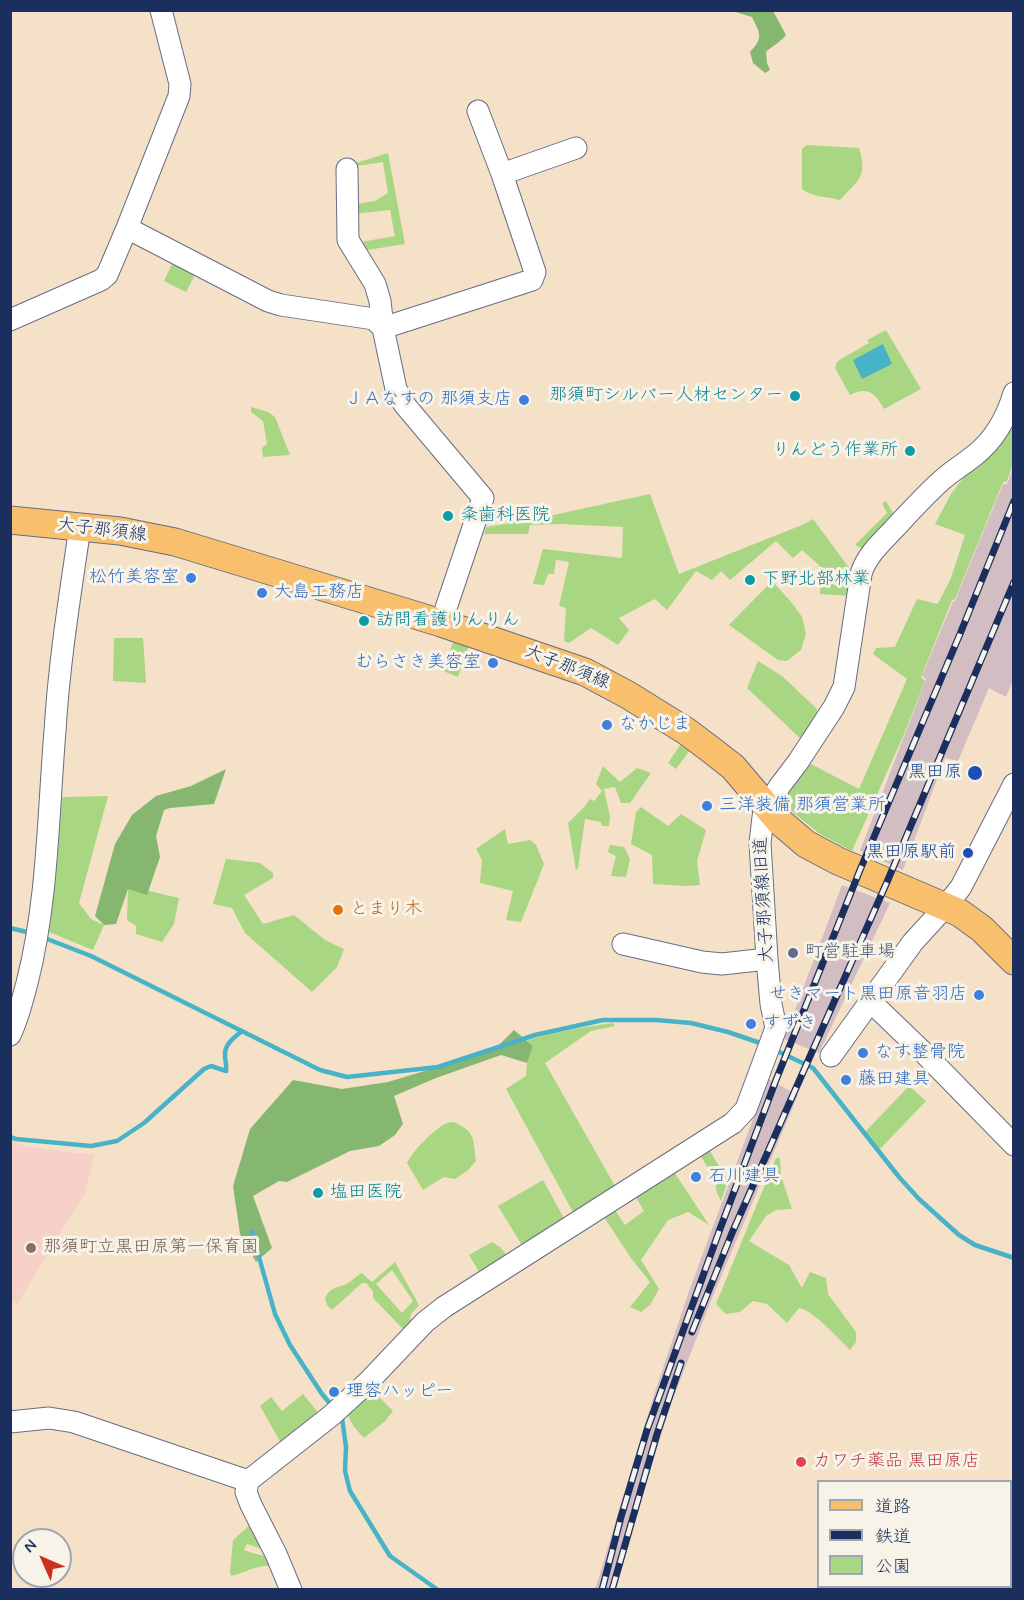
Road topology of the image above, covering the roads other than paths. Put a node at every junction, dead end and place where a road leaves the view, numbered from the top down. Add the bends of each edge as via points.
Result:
1 (160, 10) edge
2 (478, 111) dead end
3 (576, 148) dead end
4 (347, 169) dead end
5 (502, 174) junction
6 (127, 228) junction
7 (10, 320) edge
8 (384, 328) junction
9 (1014, 393) edge
10 (10, 520) edge
11 (80, 527) junction
12 (441, 623) junction
13 (1014, 784) edge
14 (767, 807) junction
15 (946, 906) junction
16 (623, 944) dead end
17 (767, 959) junction
18 (1014, 961) edge
19 (870, 1001) junction
20 (10, 1035) edge
21 (831, 1056) dead end
22 (1014, 1145) edge
23 (10, 1422) edge
24 (248, 1481) junction
25 (291, 1590) edge

1 - 6 street via 180,84 179,96
2 - 5 street
3 - 5 street
4 - 8 street via 348,240 375,284
5 - 8 street via 535,272 532,280
6 - 7 street via 107,275 101,280
6 - 8 street via 268,301 374,319
8 - 12 street via 396,389 404,404 483,498
9 - 14 street via 989,442 940,482 866,562 844,687
10 - 11 main road, 大子那須線
11 - 12 main road, 大子那須線 via 175,542
11 - 20 street via 55,727 41,914 34,955
12 - 14 main road, 大子那須線 via 585,672 628,695 716,753
13 - 15 street via 961,887
14 - 15 main road, 大子那須線 via 792,833 821,853
14 - 17 street, 大子那須線旧道 via 760,843
15 - 18 main road, 大子那須線 via 982,929
15 - 19 street via 913,942
16 - 17 street via 702,962
17 - 24 street, 大子那須線旧道 via 771,1040 746,1110 733,1123 444,1307 369,1382
19 - 21 street
19 - 22 street
23 - 24 street via 49,1418 74,1422
24 - 25 street via 246,1492 251,1505

